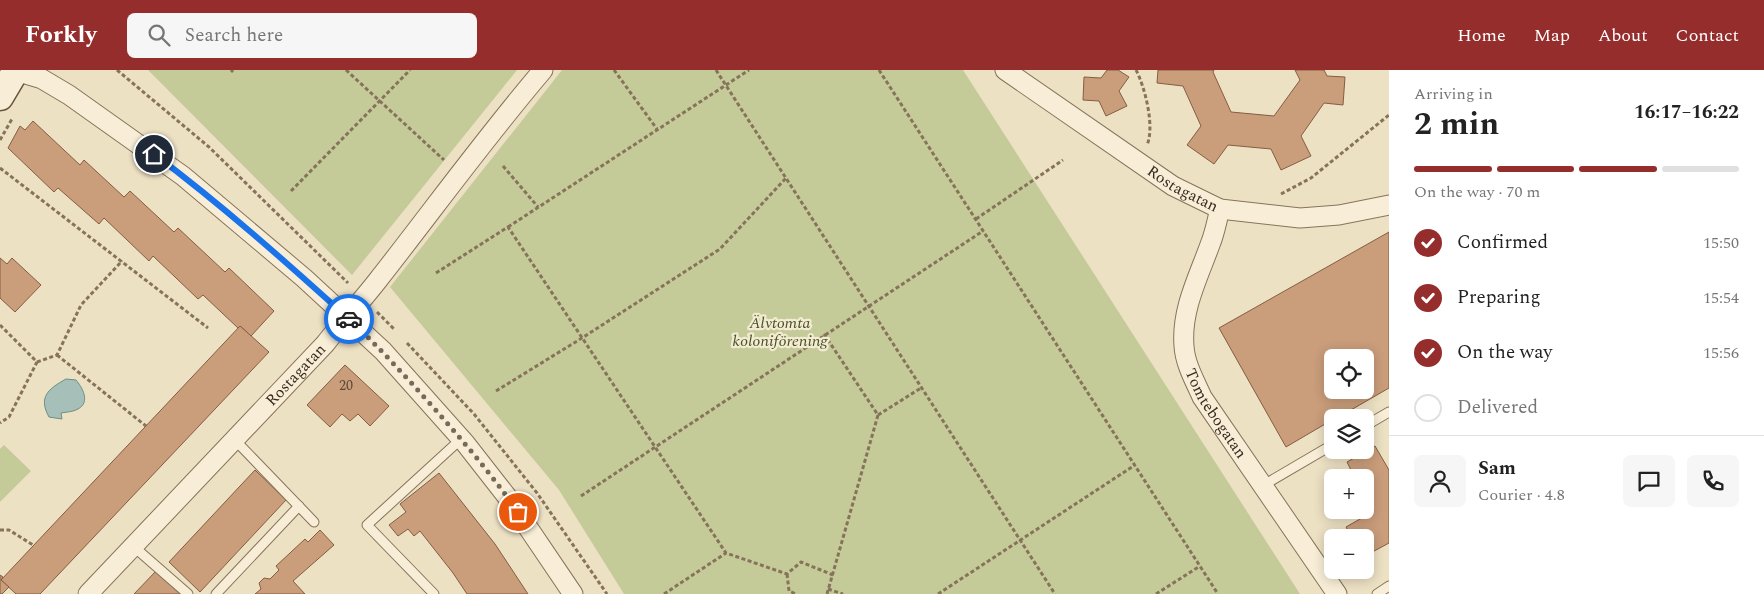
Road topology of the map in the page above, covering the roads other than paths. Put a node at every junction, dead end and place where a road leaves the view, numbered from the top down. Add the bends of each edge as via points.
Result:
1 (14, 70) edge
2 (543, 70) edge
3 (1005, 70) edge
4 (0, 97) edge
5 (1389, 205) edge
6 (1220, 209) junction
7 (346, 317) junction
8 (1389, 412) edge
9 (1374, 421) edge
10 (234, 439) junction
11 (461, 439) junction
12 (1324, 450) edge
13 (1262, 486) junction
14 (299, 506) junction
15 (314, 522) dead end
16 (133, 546) junction
17 (1389, 586) edge
18 (88, 594) edge
19 (188, 594) edge
20 (216, 594) edge
21 (434, 594) edge
22 (573, 594) edge
23 (1337, 594) edge
24 (1377, 594) edge

1 - 4 street
1 - 7 street via 42,79 70,95 183,176
2 - 7 street, Rostagatan
3 - 6 street, Rostagatan via 1173,186
5 - 6 street, Rostagatan via 1339,215 1300,218
6 - 13 street, Tomtebogatan via 1189,302 1184,347 1188,367 1202,397
7 - 10 street, Rostagatan via 325,344
7 - 11 street via 383,351
8 - 9 lane
10 - 14 lane
10 - 16 street, Rostagatan
11 - 21 lane via 367,525
11 - 22 street via 508,498
12 - 13 lane
13 - 23 street, Tomtebogatan
14 - 15 lane
14 - 20 lane
16 - 18 street, Rostagatan
16 - 19 lane
17 - 24 lane

